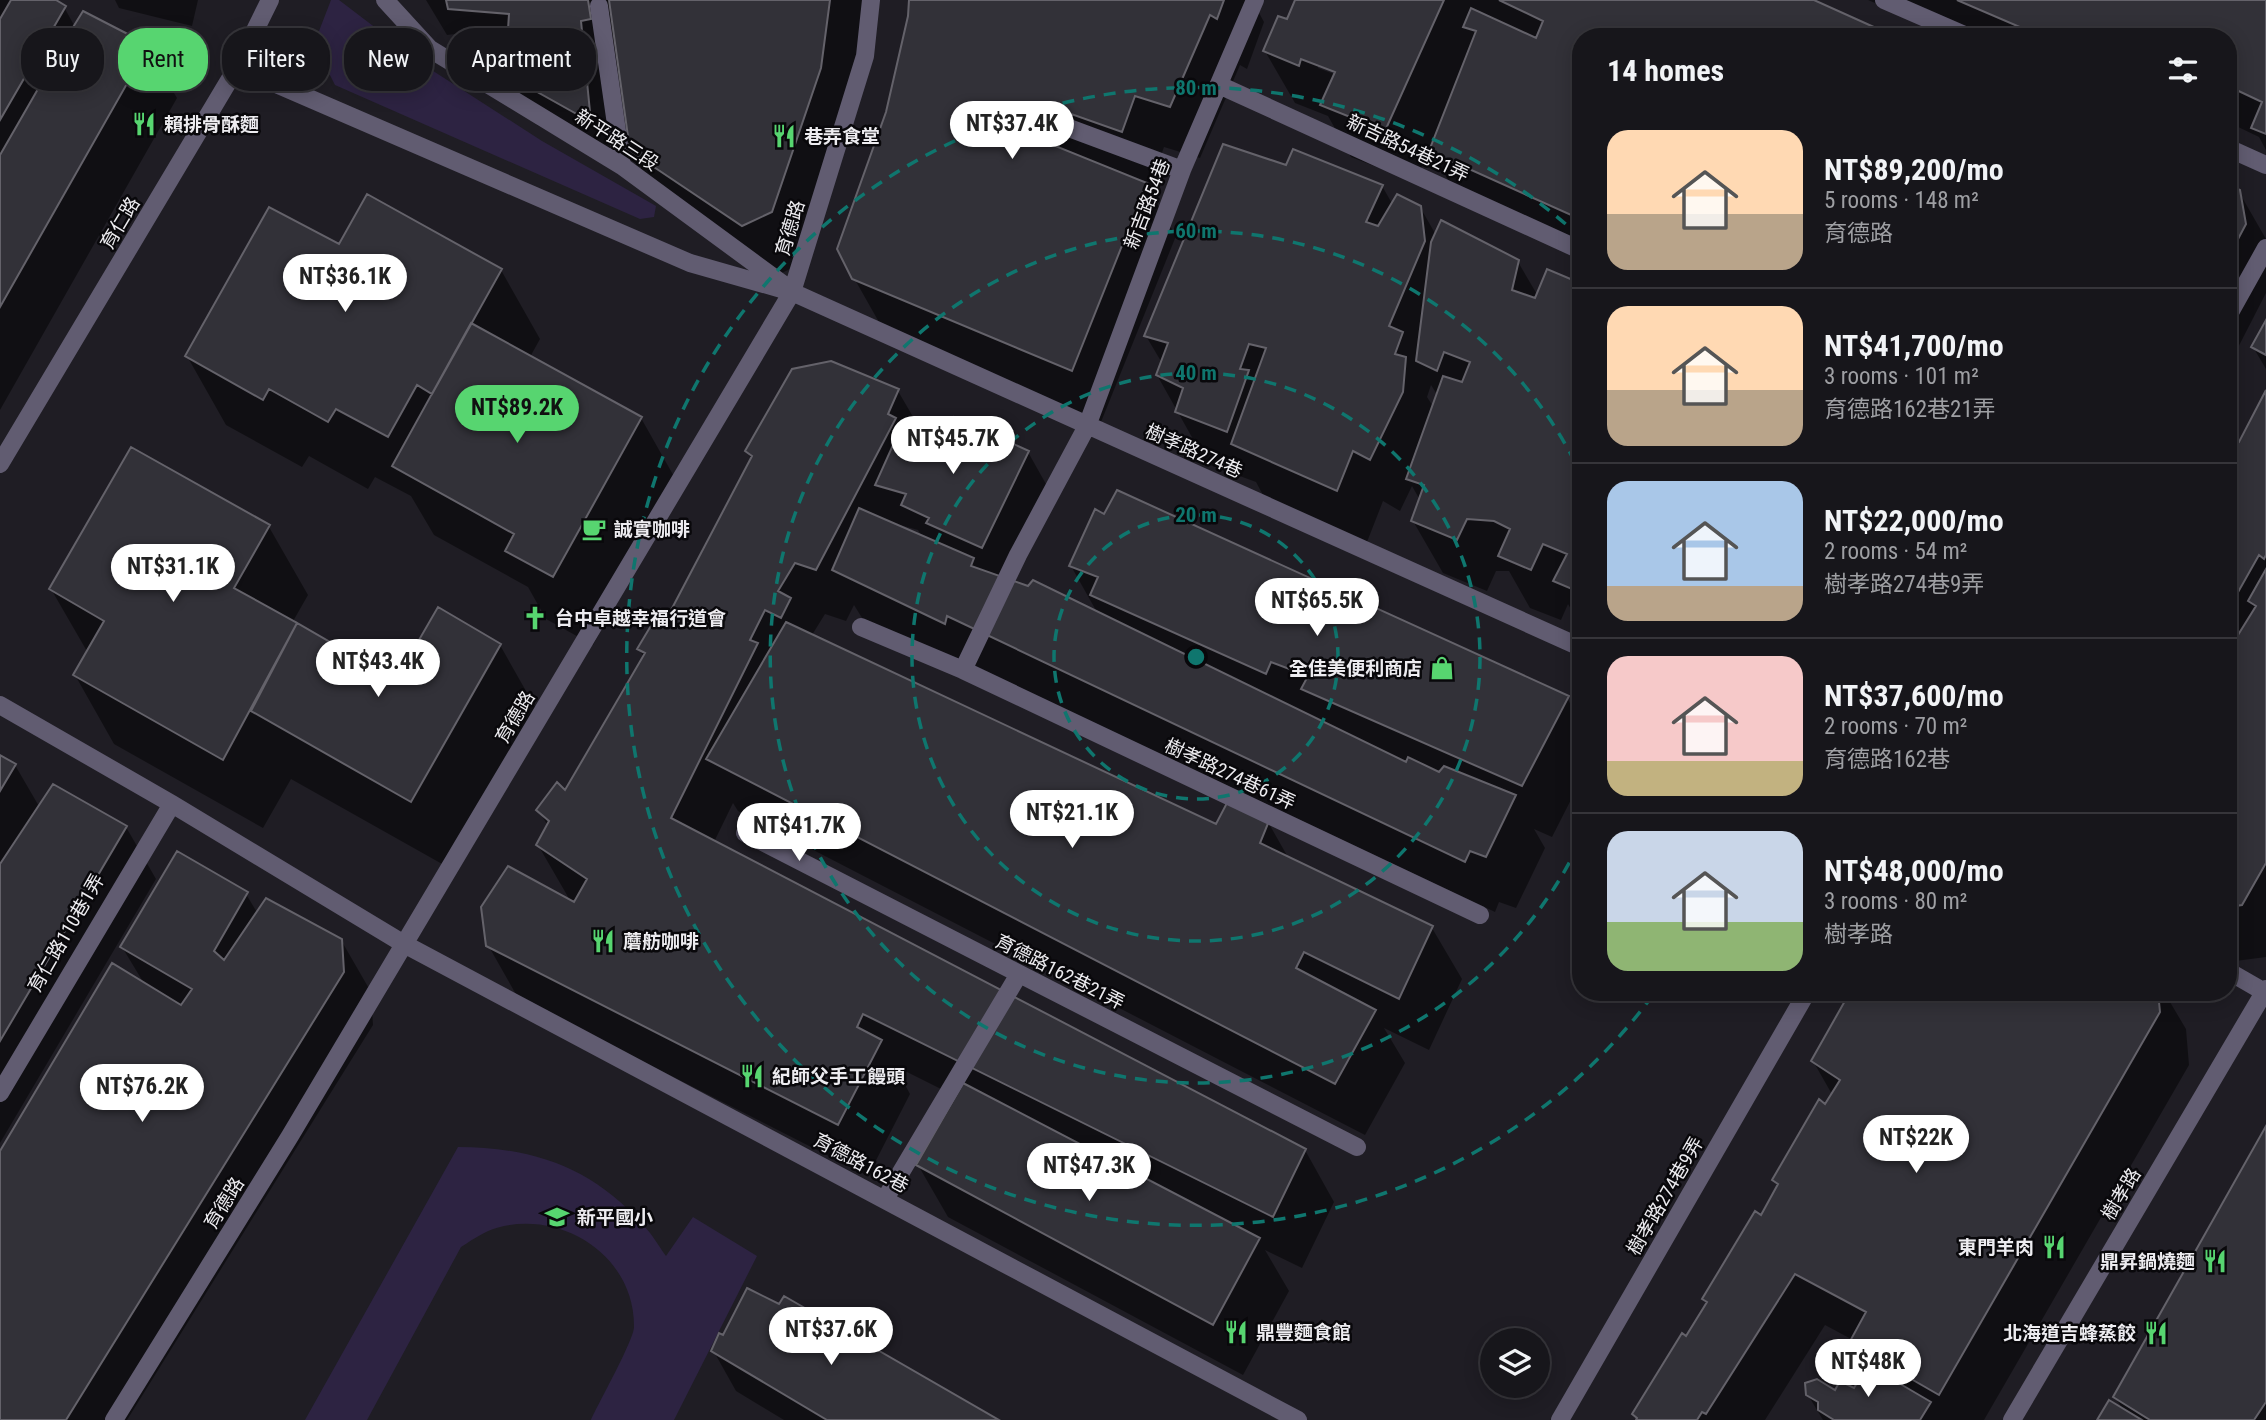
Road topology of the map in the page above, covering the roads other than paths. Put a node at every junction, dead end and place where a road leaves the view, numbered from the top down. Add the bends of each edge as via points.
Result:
1 (270, 0) edge
2 (385, 0) edge
3 (871, 0) edge
4 (1255, 0) edge
5 (1884, 0) edge
6 (599, 6) dead end
7 (256, 28) edge
8 (1948, 28) edge
9 (1219, 85) junction
10 (223, 91) edge
11 (293, 91) edge
12 (1042, 118) dead end
13 (2237, 152) edge
14 (2266, 165) edge
15 (622, 166) junction
16 (1182, 170) junction
17 (1572, 246) edge
18 (2266, 248) edge
19 (792, 292) junction
20 (2237, 300) edge
21 (1087, 426) junction
22 (0, 464) edge
23 (861, 627) dead end
24 (1572, 643) edge
25 (963, 670) junction
26 (0, 705) edge
27 (172, 804) junction
28 (744, 833) dead end
29 (1480, 915) dead end
30 (404, 944) junction
31 (1019, 974) junction
32 (2237, 976) edge
33 (2265, 991) edge
34 (1802, 1001) edge
35 (0, 1087) edge
36 (0, 1093) edge
37 (1357, 1147) dead end
38 (885, 1199) junction
39 (114, 1420) edge
40 (1298, 1420) edge
41 (1560, 1420) edge
42 (2012, 1420) edge

1 - 7 street, 育仁路
2 - 15 street, 新平路三段 via 430,49
3 - 19 street, 育德路 via 865,56
4 - 9 street, 新吉路54巷
5 - 8 street
6 - 15 street
9 - 16 street, 新吉路54巷
9 - 17 street, 新吉路54巷21弄
10 - 22 street, 育仁路
11 - 19 street via 690,262
12 - 16 street
13 - 14 street
15 - 19 street, 新平路三段
16 - 21 street, 新吉路54巷
18 - 20 street
19 - 21 street, 樹孝路274巷
19 - 30 street, 育德路
21 - 24 street, 樹孝路274巷
21 - 25 street
23 - 25 street, 樹孝路274巷61弄
25 - 29 street, 樹孝路274巷61弄
26 - 27 street
27 - 30 street
27 - 35 street, 育仁路110巷1弄 via 141,848
27 - 36 street
28 - 31 street, 育德路162巷21弄
30 - 38 street, 育德路162巷
30 - 39 street, 育德路
31 - 37 street, 育德路162巷21弄
31 - 38 street
32 - 33 street
33 - 42 street, 樹孝路
34 - 41 street, 樹孝路274巷9弄
38 - 40 street, 育德路162巷

